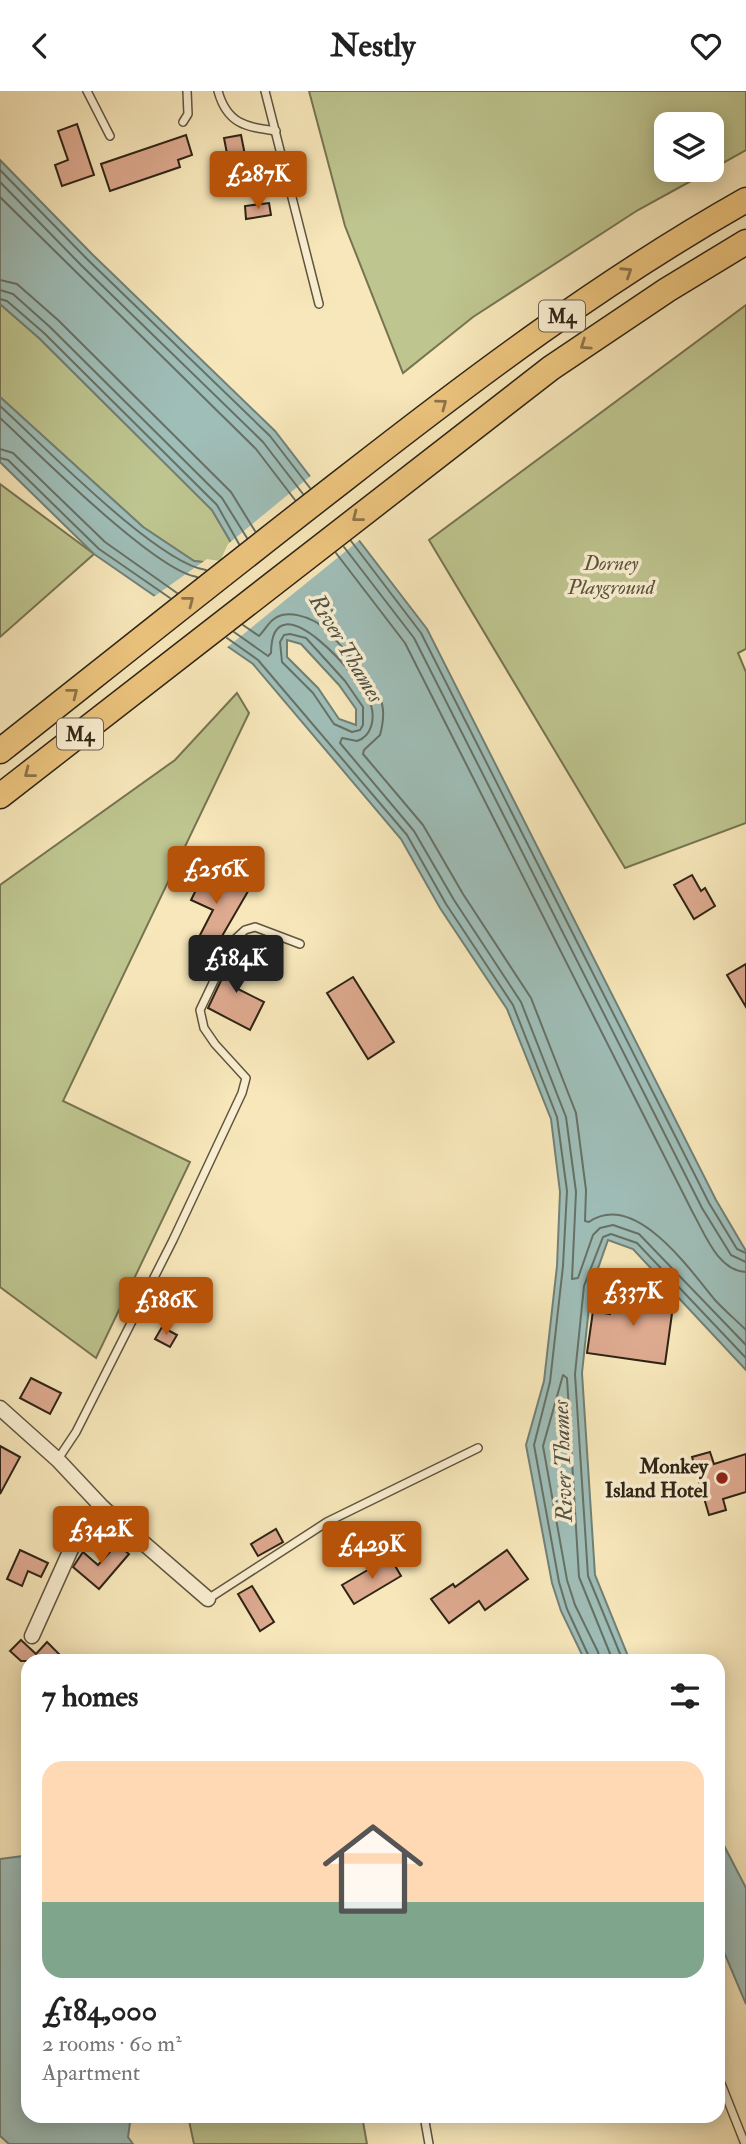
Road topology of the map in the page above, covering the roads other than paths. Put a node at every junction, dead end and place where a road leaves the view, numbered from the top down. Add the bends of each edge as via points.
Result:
1 (87, 91) edge
2 (187, 91) edge
3 (218, 91) edge
4 (265, 91) edge
5 (183, 122) dead end
6 (276, 131) junction
7 (110, 136) dead end
8 (746, 200) edge
9 (746, 242) edge
10 (319, 304) dead end
11 (0, 751) edge
12 (0, 796) edge
13 (300, 944) dead end
14 (0, 1408) edge
15 (478, 1448) dead end
16 (58, 1460) junction
17 (103, 1508) junction
18 (208, 1599) joint
19 (32, 1636) dead end
20 (725, 2093) edge
21 (425, 2123) edge
22 (429, 2144) edge
23 (746, 2144) edge

1 - 7 lane
2 - 5 lane via 188,114
3 - 6 lane via 229,115 245,127
4 - 6 lane
6 - 10 lane
11 -> 8 highway, M4 via 387,445 566,312
9 -> 12 highway, M4 via 551,368
13 - 16 lane via 255,927 245,930 233,941 200,1010 204,1028 246,1078 242,1093 173,1240
14 - 16 street
15 - 18 lane via 327,1523
16 - 17 street
17 - 18 street
17 - 19 street via 72,1547
20 - 23 lane
21 - 22 lane

